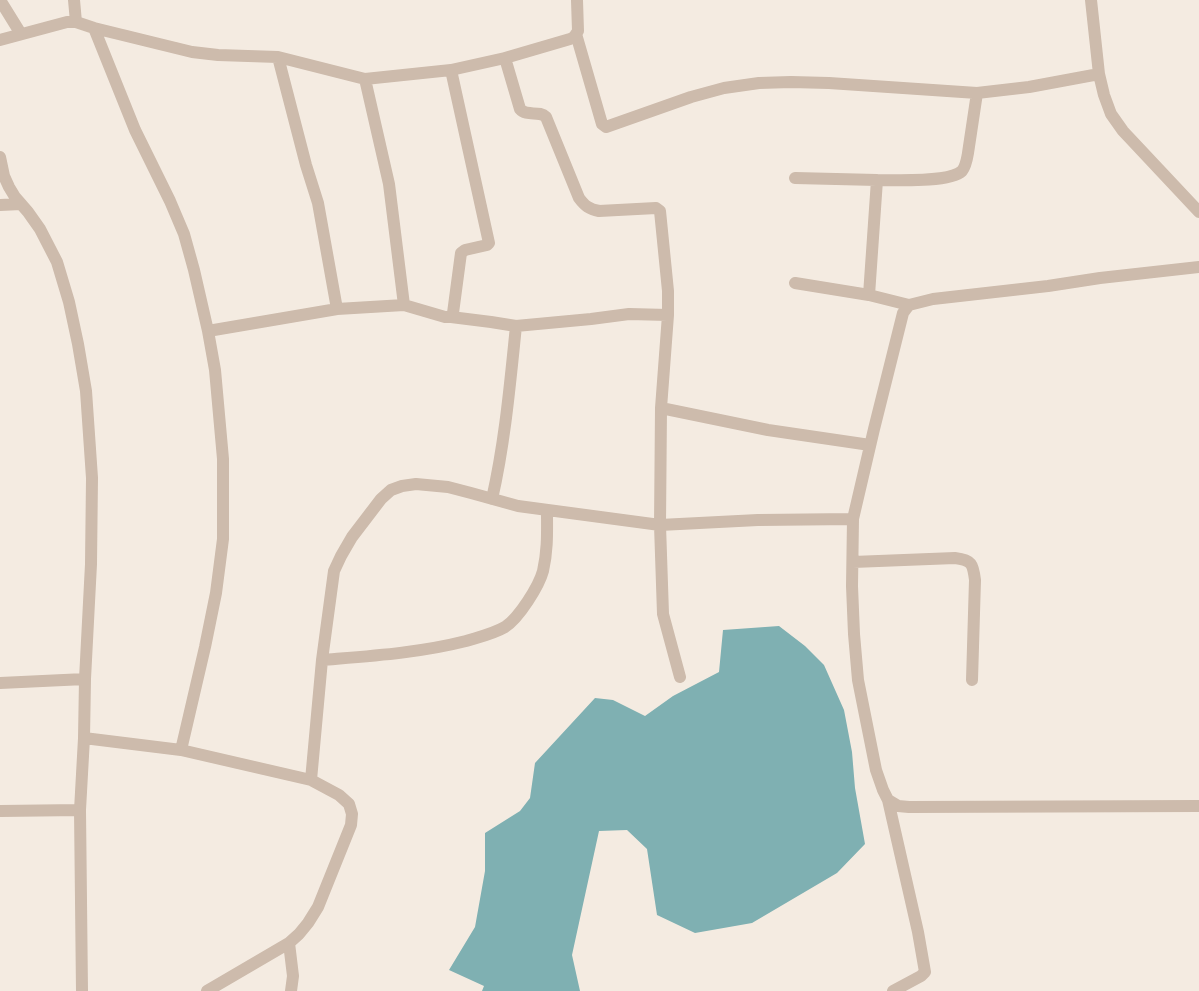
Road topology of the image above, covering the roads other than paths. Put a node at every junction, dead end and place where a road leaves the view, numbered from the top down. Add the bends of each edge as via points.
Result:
1 (0, 0) edge
2 (74, 0) edge
3 (577, 0) edge
4 (1091, 0) edge
5 (76, 22) junction
6 (94, 28) junction
7 (21, 34) junction
8 (576, 34) junction
9 (0, 40) edge
10 (278, 57) junction
11 (505, 58) junction
12 (451, 70) junction
13 (1099, 74) junction
14 (365, 79) junction
15 (977, 93) junction
16 (0, 157) edge
17 (795, 178) dead end
18 (877, 180) junction
19 (21, 204) junction
20 (0, 205) edge
21 (1199, 212) edge
22 (1199, 267) edge
23 (795, 283) dead end
24 (869, 295) junction
25 (404, 305) junction
26 (909, 305) junction
27 (337, 309) junction
28 (668, 315) junction
29 (450, 317) junction
30 (516, 326) junction
31 (208, 331) junction
32 (661, 408) junction
33 (870, 446) junction
34 (492, 499) junction
35 (546, 510) junction
36 (853, 519) junction
37 (660, 525) junction
38 (853, 562) junction
39 (322, 660) junction
40 (680, 677) dead end
41 (85, 679) junction
42 (972, 680) dead end
43 (0, 683) edge
44 (84, 738) junction
45 (181, 750) junction
46 (311, 780) junction
47 (888, 800) junction
48 (1199, 806) edge
49 (80, 810) junction
50 (0, 811) edge
51 (288, 943) junction
52 (82, 991) edge
53 (206, 991) edge
54 (291, 991) edge
55 (893, 991) edge

1 - 7 street
2 - 5 street
3 - 8 street
4 - 13 street
5 - 6 street
5 - 7 street
6 - 10 street via 192,52
6 - 31 street via 135,130 184,234
7 - 9 street
8 - 11 street via 570,39
8 - 15 street via 602,124 606,127 691,96 759,83 828,82
10 - 14 street
10 - 27 street via 318,204
11 - 12 street
11 - 28 street via 520,109 546,117 585,206 599,211 660,210
12 - 14 street
12 - 29 street via 489,243 461,253 454,313
13 - 15 street
13 - 21 street via 1111,114 1123,131
14 - 25 street via 389,184
15 - 18 street via 966,162 961,171 940,179
16 - 19 street via 4,176
17 - 18 street
18 - 24 street
19 - 20 street
19 - 41 street via 40,229 56,262 69,302 86,392 92,478
22 - 26 street via 933,299
23 - 24 street
24 - 26 street
25 - 27 street
25 - 29 street
26 - 33 street via 903,314
27 - 31 street
28 - 30 street via 629,314
28 - 32 street
29 - 30 street
30 - 34 street via 509,400
31 - 45 street via 216,370 223,459 223,539 209,629
32 - 33 street via 768,430
32 - 37 street
33 - 36 street
34 - 35 street
34 - 39 street via 448,487 416,484 391,490 381,499 352,537 334,571
35 - 37 street
35 - 39 street via 548,548 543,573 527,604 506,626 455,644
36 - 37 street
36 - 38 street
37 - 40 street via 663,614
38 - 42 street via 955,558 971,563 975,580
38 - 47 street via 858,680 876,770
39 - 46 street
41 - 43 street
41 - 44 street
44 - 45 street
44 - 49 street
45 - 46 street
46 - 51 street via 349,804 351,825 318,907 299,934
47 - 48 street via 898,806 909,807
47 - 55 street via 925,972
49 - 50 street
49 - 52 street
51 - 53 street
51 - 54 street via 293,976

